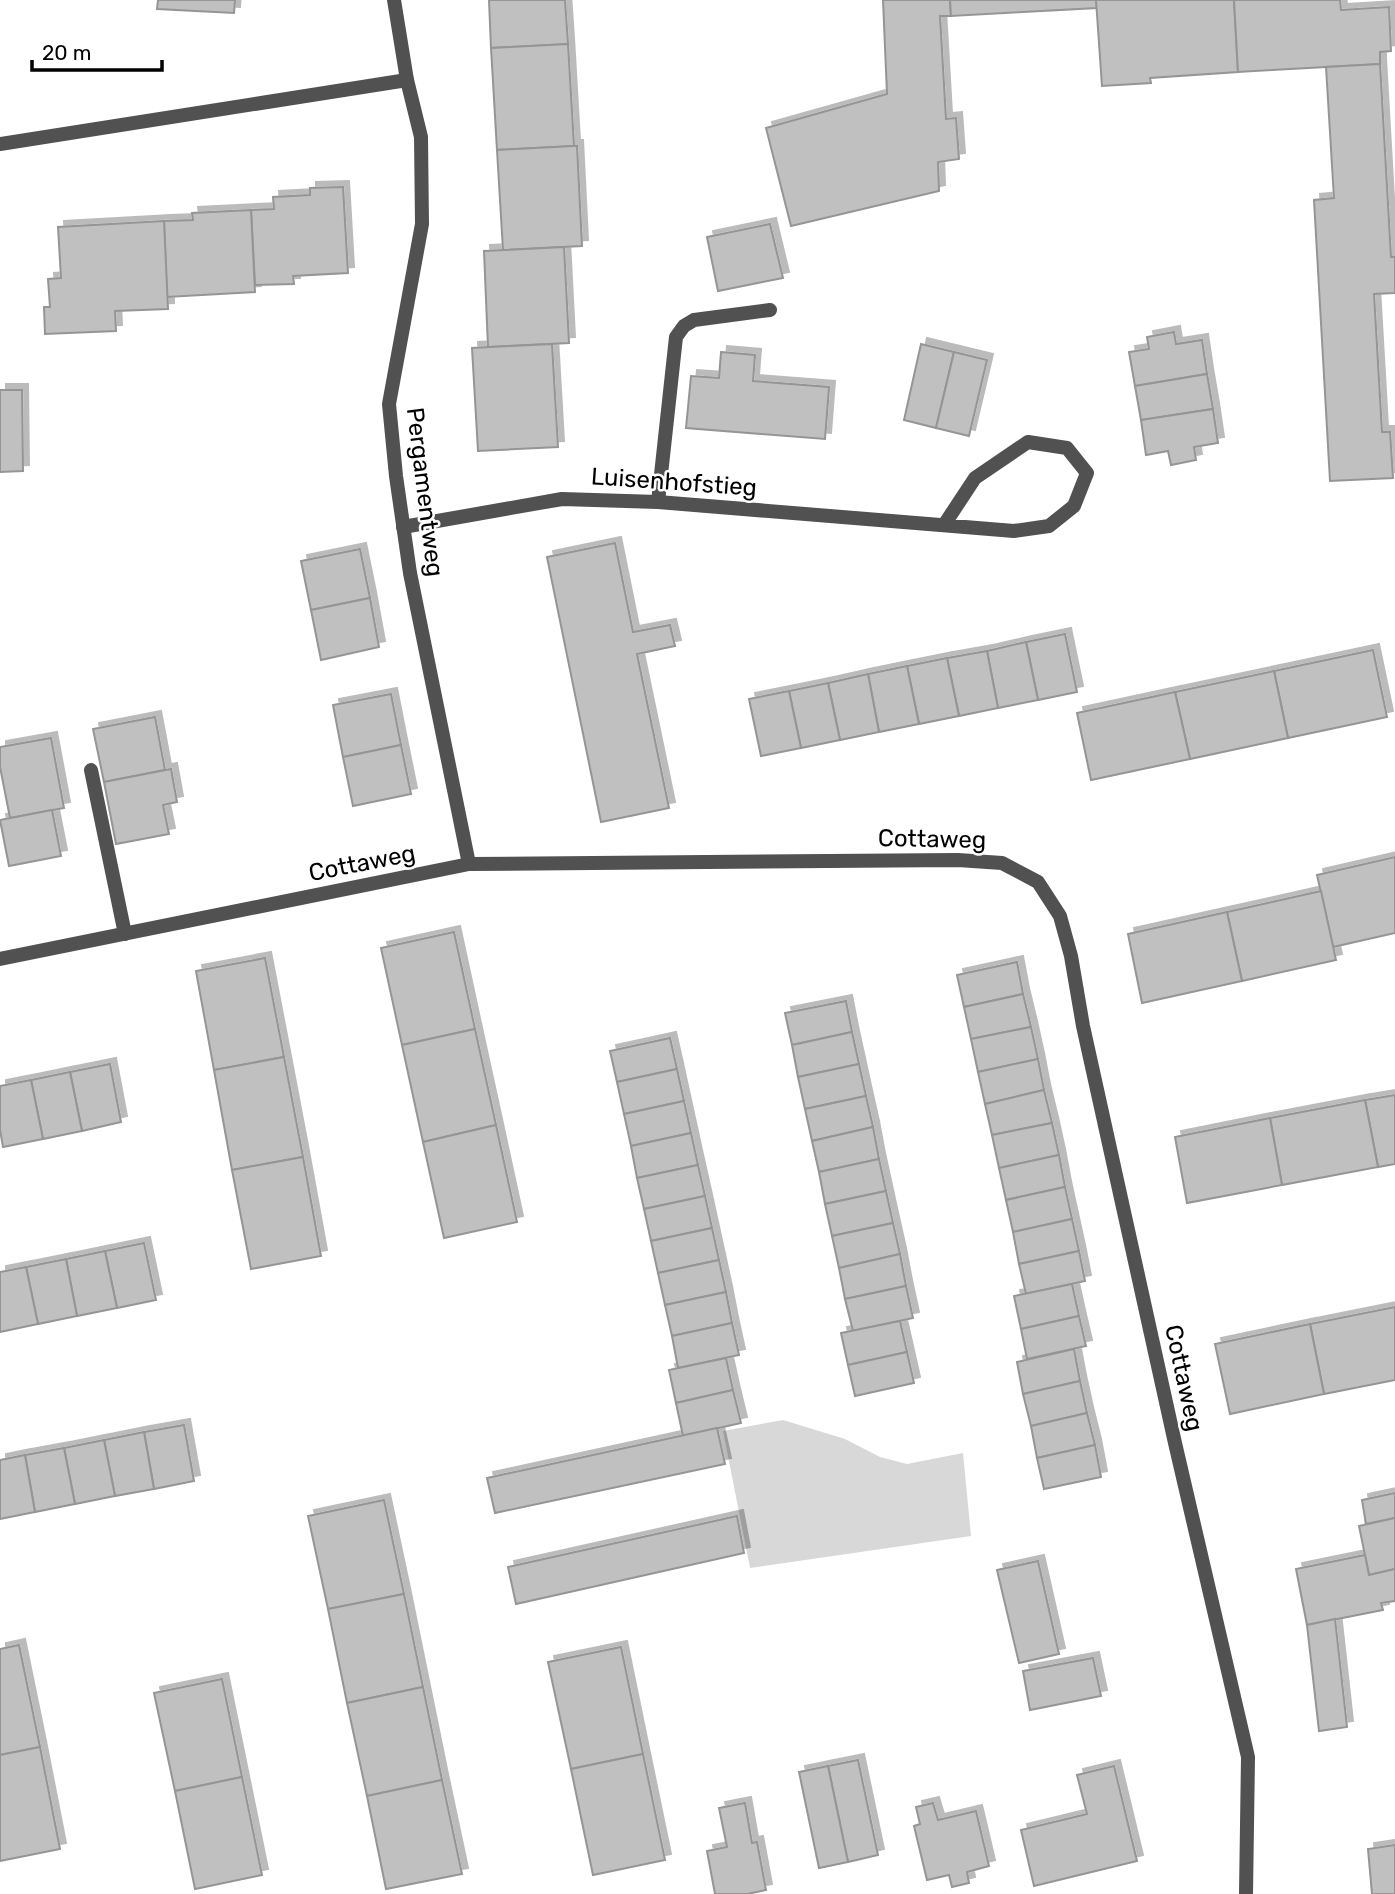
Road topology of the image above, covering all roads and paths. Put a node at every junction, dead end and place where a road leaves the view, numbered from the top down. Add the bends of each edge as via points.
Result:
1 (394, 0) edge
2 (407, 80) junction
3 (0, 144) edge
4 (771, 310) dead end
5 (657, 502) junction
6 (944, 525) junction
7 (404, 527) junction
8 (91, 770) dead end
9 (469, 864) junction
10 (125, 934) junction
11 (0, 959) edge
12 (1246, 1894) edge

1 - 2 street, Pergamentweg
2 - 3 street
2 - 7 street, Pergamentweg via 421,137 422,224 389,404
4 - 5 street via 694,320 676,337
5 - 6 street, Luisenhofstieg
5 - 7 street, Luisenhofstieg via 562,499
6 - 6 street, Luisenhofstieg via 1014,531 1049,526 1074,506 1087,473 1067,448 1028,442 975,478
7 - 9 street, Pergamentweg
8 - 10 street
9 - 10 street, Cottaweg
9 - 12 street, Cottaweg via 958,860 1002,863 1038,882 1060,916 1070,956 1248,1757
10 - 11 street, Cottaweg

